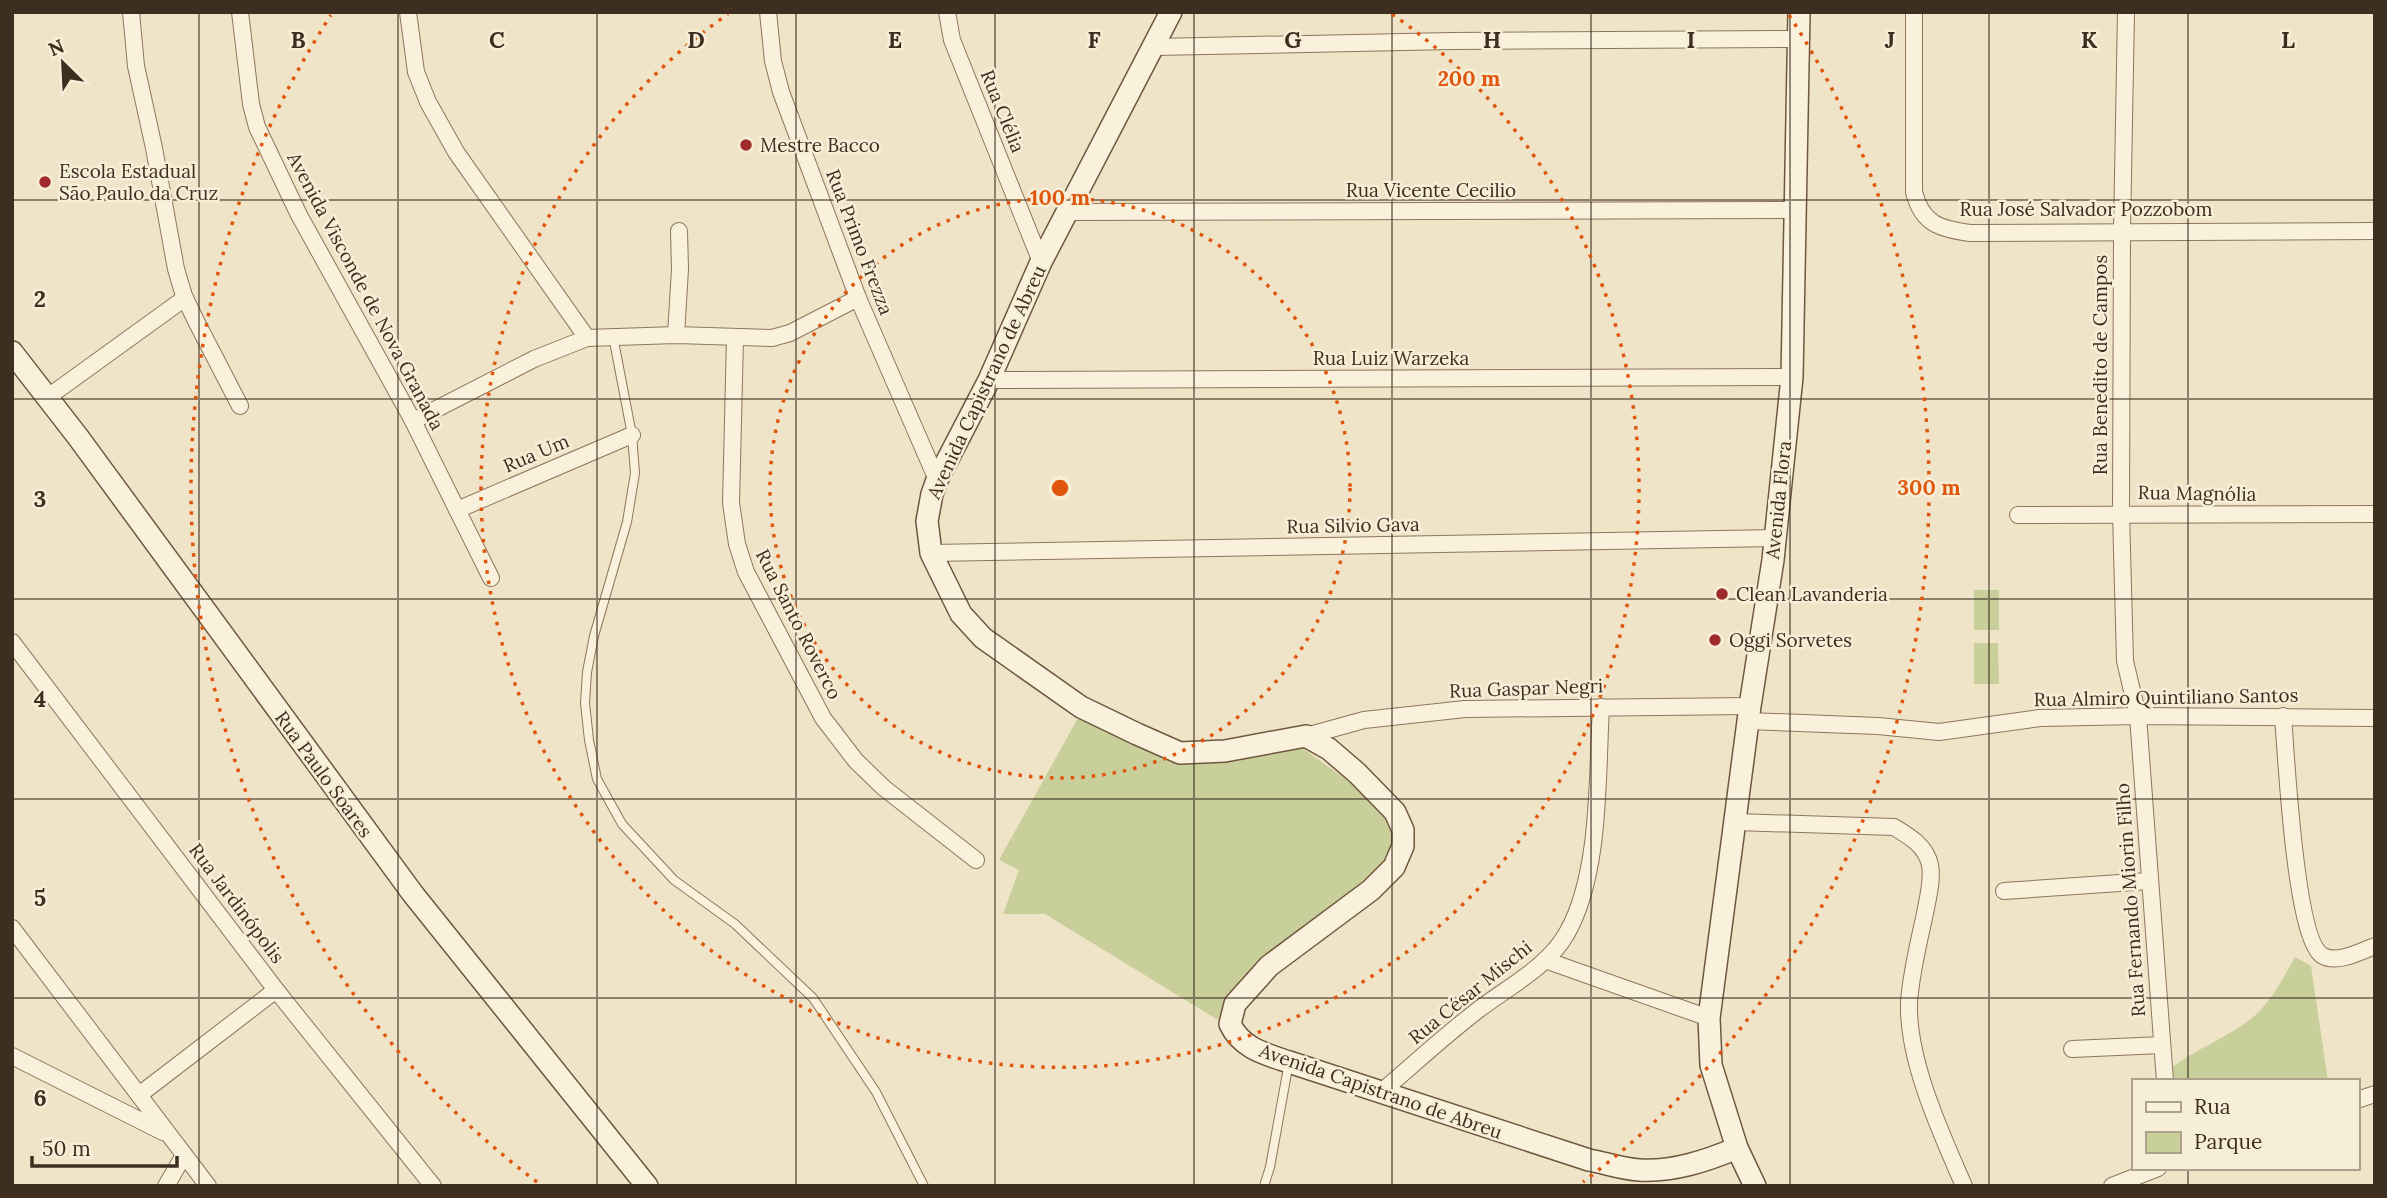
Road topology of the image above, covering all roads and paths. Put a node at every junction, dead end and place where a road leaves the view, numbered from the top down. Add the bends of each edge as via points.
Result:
1 (131, 12) edge
2 (240, 12) edge
3 (408, 12) edge
4 (768, 12) edge
5 (947, 12) edge
6 (1171, 12) edge
7 (1799, 12) edge
8 (1914, 12) edge
9 (2126, 12) edge
10 (1798, 39) junction
11 (1154, 47) junction
12 (1795, 210) junction
13 (1067, 212) junction
14 (2122, 230) junction
15 (679, 231) dead end
16 (2375, 231) edge
17 (1041, 262) junction
18 (185, 298) junction
19 (858, 299) junction
20 (676, 335) junction
21 (613, 336) junction
22 (587, 338) junction
23 (735, 338) junction
24 (12, 352) edge
25 (1792, 377) junction
26 (989, 380) junction
27 (48, 397) junction
28 (240, 406) dead end
29 (413, 421) junction
30 (632, 435) junction
31 (937, 480) junction
32 (457, 510) junction
33 (2120, 513) junction
34 (2375, 514) edge
35 (2018, 515) dead end
36 (1775, 538) junction
37 (932, 553) junction
38 (491, 578) dead end
39 (12, 642) edge
40 (1601, 707) junction
41 (1750, 714) junction
42 (2138, 716) junction
43 (2283, 716) junction
44 (2375, 718) edge
45 (1306, 736) junction
46 (1736, 822) junction
47 (976, 860) dead end
48 (2149, 881) junction
49 (2004, 891) dead end
50 (12, 928) edge
51 (2375, 946) edge
52 (1545, 960) junction
53 (276, 990) junction
54 (1709, 1018) junction
55 (2162, 1045) junction
56 (2072, 1049) dead end
57 (12, 1056) edge
58 (1289, 1062) junction
59 (2165, 1079) edge
60 (1380, 1093) junction
61 (139, 1095) junction
62 (169, 1135) junction
63 (1737, 1148) junction
64 (184, 1155) junction
65 (2153, 1170) edge
66 (166, 1186) edge
67 (208, 1186) edge
68 (433, 1186) edge
69 (647, 1186) edge
70 (924, 1186) edge
71 (1264, 1186) edge
72 (1755, 1186) edge
73 (1964, 1186) edge
74 (2112, 1186) edge

1 - 18 street via 136,66
2 - 29 street, Avenida Visconde de Nova Granada via 257,127 299,215
3 - 22 street via 416,72 428,102 456,152
4 - 19 street, Rua Primo Frezza via 781,92
5 - 17 street, Rua Clélia via 952,40
6 - 11 street, Avenida Capistrano de Abreu
7 - 10 street, Avenida Flora
8 - 14 street, Rua José Salvador Pozzobom via 1914,192 1922,214 1941,228 1970,233
9 - 14 street, Rua Benedito de Campos
10 - 11 street
10 - 12 street, Avenida Flora
11 - 13 street, Avenida Capistrano de Abreu
12 - 13 street, Rua Vicente Cecilio
12 - 25 street, Avenida Flora
13 - 17 street, Avenida Capistrano de Abreu
14 - 16 street, Rua José Salvador Pozzobom
14 - 33 street, Rua Benedito de Campos
15 - 20 street
17 - 26 street, Avenida Capistrano de Abreu
18 - 27 street
18 - 28 street
19 - 23 street via 779,337
19 - 31 street, Rua Primo Frezza
20 - 21 street
20 - 23 street
21 - 22 street
21 - 30 lane
22 - 29 street via 534,359
23 - 47 street, Rua Santo Roverco via 731,503 746,572 818,709 856,761
24 - 27 street, Rua Paulo Soares
25 - 26 street, Rua Luiz Warzeka
25 - 36 street, Avenida Flora
26 - 31 street, Avenida Capistrano de Abreu
27 - 69 street, Rua Paulo Soares via 414,894
29 - 32 street, Avenida Visconde de Nova Granada
30 - 32 street, Rua Um
30 - 70 lane via 635,463 627,522 587,673 585,703 597,779 622,824 674,880 735,924 813,998 876,1092
31 - 37 street, Avenida Capistrano de Abreu via 927,521
32 - 38 street, Avenida Visconde de Nova Granada
33 - 34 street, Rua Magnólia
33 - 35 street, Rua Magnólia
33 - 42 street, Rua Benedito de Campos via 2125,661
36 - 37 street, Rua Silvio Gava
36 - 41 street, Avenida Flora
37 - 45 street, Avenida Capistrano de Abreu via 961,614 983,638 1081,707 1180,752 1226,751
39 - 53 street, Rua Jardinópolis
40 - 41 street, Rua Gaspar Negri
40 - 45 street, Rua Gaspar Negri via 1465,709 1364,720
40 - 52 street, Rua César Mischi via 1594,836 1580,907 1566,936
41 - 42 street, Rua Almiro Quintiliano Santos via 1939,733 2040,718
41 - 46 street, Avenida Flora
42 - 43 street, Rua Almiro Quintiliano Santos
42 - 48 street, Rua Fernando Miorin Filho
43 - 44 street, Rua Almiro Quintiliano Santos
43 - 51 street via 2292,832 2311,937 2317,950 2332,958
45 - 58 street, Avenida Capistrano de Abreu via 1329,749 1395,812 1403,846 1394,867 1371,890 1269,966 1235,1004 1230,1024 1236,1037
46 - 54 street, Avenida Flora
46 - 73 street via 1894,827 1925,851 1930,866 1928,897 1909,1003 1914,1055
48 - 49 street
48 - 55 street, Rua Fernando Miorin Filho
50 - 61 street
52 - 54 street
52 - 60 street, Rua César Mischi
53 - 61 street
53 - 68 street, Rua Jardinópolis
54 - 63 street, Avenida Flora via 1711,1065
55 - 56 street
55 - 59 street, Rua Fernando Miorin Filho
57 - 62 street
58 - 60 street, Avenida Capistrano de Abreu
58 - 71 lane
60 - 63 street, Avenida Capistrano de Abreu via 1589,1160 1639,1170 1710,1160
61 - 62 street
62 - 64 street
63 - 72 street, Avenida Flora
64 - 66 street
64 - 67 street
65 - 74 street

